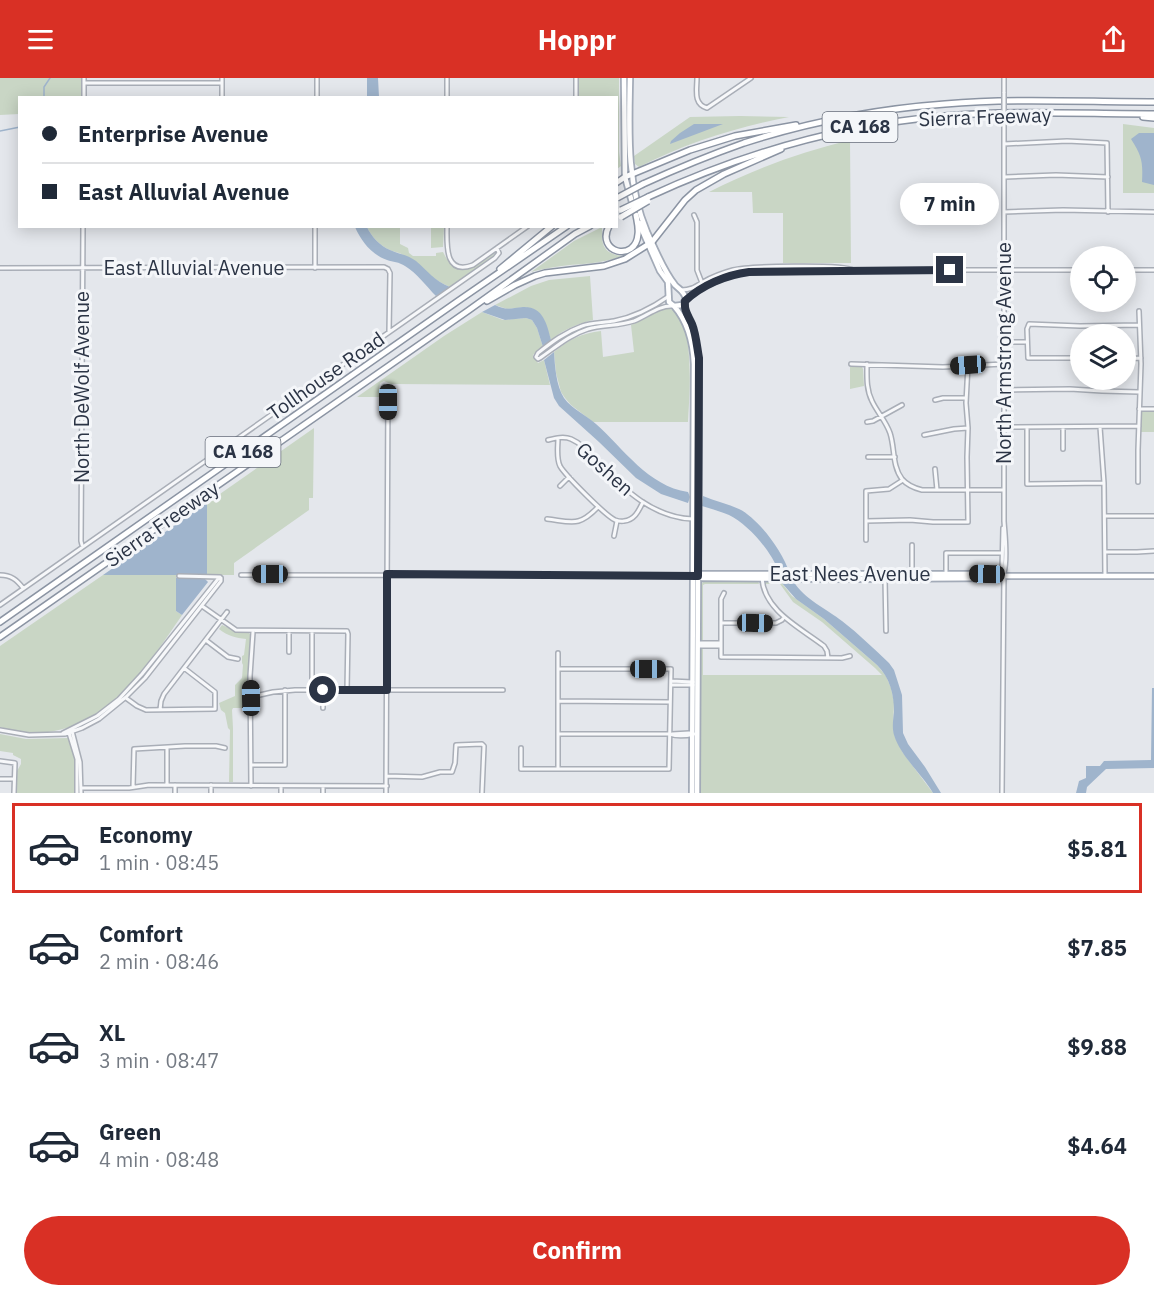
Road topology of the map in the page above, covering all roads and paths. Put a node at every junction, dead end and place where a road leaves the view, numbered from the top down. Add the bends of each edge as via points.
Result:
1 (317, 78) edge
2 (447, 78) edge
3 (576, 78) edge
4 (624, 78) edge
5 (630, 78) edge
6 (697, 78) edge
7 (751, 78) edge
8 (1004, 78) edge
9 (84, 80) edge
10 (222, 80) edge
11 (84, 96) edge
12 (222, 96) edge
13 (317, 96) edge
14 (447, 96) edge
15 (576, 96) edge
16 (1154, 101) edge
17 (1154, 116) edge
18 (818, 122) junction
19 (842, 130) junction
20 (1004, 144) junction
21 (628, 176) junction
22 (1004, 177) junction
23 (1108, 177) junction
24 (618, 182) edge
25 (618, 197) edge
26 (1004, 212) junction
27 (1108, 212) junction
28 (1154, 212) edge
29 (619, 215) edge
30 (636, 215) junction
31 (694, 215) dead end
32 (83, 228) edge
33 (315, 228) edge
34 (447, 228) edge
35 (525, 228) edge
36 (550, 228) edge
37 (564, 228) edge
38 (586, 228) edge
39 (608, 228) edge
40 (650, 244) junction
41 (497, 248) junction
42 (0, 267) edge
43 (83, 268) junction
44 (315, 268) junction
45 (853, 270) junction
46 (1004, 270) junction
47 (1070, 270) edge
48 (1136, 270) edge
49 (1154, 270) edge
50 (485, 283) junction
51 (702, 283) junction
52 (681, 290) junction
53 (669, 296) junction
54 (685, 301) junction
55 (674, 306) junction
56 (469, 310) junction
57 (1139, 310) dead end
58 (1139, 325) junction
59 (389, 332) junction
60 (1004, 342) junction
61 (1027, 342) junction
62 (693, 356) junction
63 (1070, 358) edge
64 (1136, 358) edge
65 (1141, 358) junction
66 (851, 364) dead end
67 (867, 364) junction
68 (1004, 364) junction
69 (968, 365) junction
70 (384, 387) dead end
71 (699, 388) junction
72 (1004, 390) junction
73 (1140, 392) junction
74 (966, 398) junction
75 (935, 400) dead end
76 (902, 405) dead end
77 (1139, 409) junction
78 (1154, 409) edge
79 (881, 416) junction
80 (867, 422) dead end
81 (1139, 426) junction
82 (1004, 427) junction
83 (1027, 427) junction
84 (1063, 427) junction
85 (1101, 427) junction
86 (968, 428) junction
87 (924, 435) dead end
88 (558, 438) junction
89 (548, 440) dead end
90 (1063, 449) dead end
91 (868, 457) dead end
92 (895, 457) junction
93 (935, 469) dead end
94 (569, 477) junction
95 (903, 480) junction
96 (1138, 482) dead end
97 (1104, 483) junction
98 (560, 486) dead end
99 (937, 490) junction
100 (968, 490) junction
101 (1004, 490) junction
102 (643, 502) junction
103 (598, 507) junction
104 (673, 515) junction
105 (1105, 516) junction
106 (1154, 516) edge
107 (548, 519) dead end
108 (693, 519) junction
109 (1004, 520) junction
110 (617, 521) junction
111 (671, 521) dead end
112 (866, 521) junction
113 (614, 536) dead end
114 (866, 540) dead end
115 (912, 545) dead end
116 (83, 546) junction
117 (1154, 551) edge
118 (1105, 552) junction
119 (1002, 553) junction
120 (946, 573) junction
121 (387, 574) junction
122 (0, 575) edge
123 (241, 575) dead end
124 (1003, 575) junction
125 (179, 576) dead end
126 (696, 576) junction
127 (910, 576) junction
128 (1105, 576) junction
129 (1154, 576) edge
130 (885, 578) junction
131 (762, 579) junction
132 (23, 588) junction
133 (724, 593) dead end
134 (200, 604) junction
135 (0, 605) edge
136 (227, 612) dead end
137 (784, 617) junction
138 (221, 621) junction
139 (0, 622) edge
140 (721, 623) junction
141 (253, 631) junction
142 (289, 631) junction
143 (312, 631) junction
144 (886, 631) dead end
145 (0, 637) edge
146 (207, 641) junction
147 (698, 644) junction
148 (721, 645) junction
149 (289, 652) dead end
150 (558, 653) dead end
151 (850, 656) dead end
152 (828, 658) junction
153 (238, 659) dead end
154 (184, 668) junction
155 (558, 669) junction
156 (671, 683) junction
157 (693, 683) junction
158 (312, 689) junction
159 (285, 690) junction
160 (323, 690) junction
161 (347, 690) junction
162 (387, 690) junction
163 (503, 690) dead end
164 (124, 696) junction
165 (251, 698) junction
166 (558, 701) junction
167 (670, 702) junction
168 (323, 708) dead end
169 (160, 710) junction
170 (0, 730) edge
171 (70, 731) junction
172 (558, 734) junction
173 (670, 734) junction
174 (695, 734) junction
175 (166, 748) junction
176 (225, 748) dead end
177 (521, 748) dead end
178 (0, 761) edge
179 (251, 765) junction
180 (558, 769) junction
181 (387, 776) junction
182 (0, 778) edge
183 (14, 779) junction
184 (167, 785) junction
185 (175, 785) junction
186 (211, 785) junction
187 (140, 786) junction
188 (251, 786) junction
189 (281, 786) junction
190 (323, 786) junction
191 (387, 786) junction
192 (133, 787) junction
193 (81, 788) junction
194 (104, 788) junction
195 (14, 793) edge
196 (79, 793) edge
197 (104, 793) edge
198 (140, 793) edge
199 (175, 793) edge
200 (211, 793) edge
201 (281, 793) edge
202 (323, 793) edge
203 (386, 793) edge
204 (482, 793) edge
205 (692, 793) edge
206 (697, 793) edge
207 (1002, 793) edge

1 - 13 street
2 - 14 street
3 - 15 street
4 - 21 main road
5 - 21 main road
6 - 7 street via 696,98 707,108
8 - 20 street, North Armstrong Avenue, bridge
9 - 10 street
9 - 11 street
10 - 12 street
16 - 18 highway, Sierra Freeway / CA 168 via 952,103
17 - 19 highway, Sierra Freeway / CA 168 via 962,115
18 - 21 highway via 735,136
18 - 25 highway, Sierra Freeway / CA 168, bridge via 698,160
19 - 29 highway, Sierra Freeway / CA 168, bridge via 756,153 676,184
19 - 40 highway via 776,150 706,183 685,200
20 - 22 street, North Armstrong Avenue
20 - 23 street via 1107,143
21 - 24 highway
21 - 30 main road
21 - 40 main road
22 - 23 street
22 - 26 street, North Armstrong Avenue
23 - 27 street
26 - 27 street
26 - 46 street, North Armstrong Avenue
27 - 28 street
30 - 39 highway via 638,238 627,251 615,251 608,245
30 - 40 main road
31 - 51 street via 697,270
32 - 43 street, North DeWolf Avenue
33 - 44 street
34 - 41 street via 447,253 457,266 470,266
35 - 41 street
36 - 50 highway
37 - 50 highway, Sierra Freeway / CA 168
38 - 56 highway, Sierra Freeway / CA 168
40 - 52 main road
40 - 53 main road via 668,282
40 - 56 highway via 613,264 535,276
41 - 59 street, Tollhouse Road via 497,256
42 - 43 street, East Alluvial Avenue
43 - 44 street, East Alluvial Avenue
43 - 116 street, North DeWolf Avenue
44 - 59 street, East Alluvial Avenue via 388,269
45 - 46 street
45 - 51 street via 746,267
45 - 54 street via 742,273 703,288
46 - 47 street
46 - 60 street, North Armstrong Avenue
48 - 49 street
50 - 139 highway, Sierra Freeway / CA 168
51 - 52 street
52 - 53 main road
52 - 54 main road
53 - 55 main road
53 - 55 street via 633,316 571,330 536,358 577,333 626,323 663,306
54 - 55 main road
54 - 71 main road via 698,351
55 - 62 main road via 686,325
56 - 145 highway, Sierra Freeway / CA 168
57 - 58 street
58 - 61 street via 1029,324
58 - 65 street
59 - 116 street, Tollhouse Road
60 - 61 street
60 - 68 street, North Armstrong Avenue
61 - 63 street via 1028,358
62 - 71 main road
62 - 108 main road
64 - 65 street
65 - 73 street
66 - 67 street
67 - 69 street
67 - 79 street via 869,394
68 - 69 street
68 - 72 street, North Armstrong Avenue
69 - 74 street
70 - 121 street via 388,391
71 - 126 main road
72 - 73 street
72 - 82 street, North Armstrong Avenue
73 - 77 street
74 - 75 street
74 - 86 street
76 - 79 street
77 - 78 street
77 - 81 street
79 - 80 street
79 - 92 street via 890,432
81 - 85 street
81 - 96 street
82 - 83 street
82 - 101 street, North Armstrong Avenue
83 - 84 street
83 - 97 street via 1027,484
84 - 85 street
84 - 90 street
85 - 97 street
86 - 87 street
86 - 100 street
88 - 89 street, Goshen
88 - 94 street via 559,463
88 - 102 street, Goshen via 581,445
91 - 92 street
92 - 95 street via 897,472
93 - 99 street
94 - 98 street
94 - 103 street
95 - 99 street via 911,487
95 - 112 street via 889,489 866,491
97 - 105 street
99 - 100 street
100 - 101 street
100 - 112 street via 968,522
101 - 109 street, North Armstrong Avenue
102 - 104 street, Goshen
102 - 110 street via 633,518
103 - 107 street via 580,521
103 - 110 street
104 - 108 street, Goshen
104 - 111 street
105 - 106 street
105 - 118 street
108 - 126 main road
109 - 119 street, North Armstrong Avenue
109 - 124 street, North Armstrong Avenue
110 - 113 street
112 - 114 street
115 - 127 street
116 - 132 street, Tollhouse Road
117 - 118 street
118 - 128 street
119 - 120 street via 946,553
119 - 124 street, North Armstrong Avenue
120 - 124 main road, East Nees Avenue
120 - 127 main road, East Nees Avenue
121 - 123 street, East Nees Avenue
121 - 126 street, East Nees Avenue
121 - 162 street
122 - 132 street via 13,578
124 - 127 main road, East Nees Avenue
124 - 128 main road, East Nees Avenue
124 - 207 street, North Armstrong Avenue
125 - 134 street via 221,578
126 - 127 main road, East Nees Avenue
126 - 131 main road, East Nees Avenue
126 - 147 main road
126 - 157 main road
127 - 130 main road, East Nees Avenue
128 - 129 main road, East Nees Avenue
130 - 131 main road, East Nees Avenue
130 - 144 street
131 - 137 street via 765,594
132 - 135 street, Tollhouse Road
133 - 140 street
134 - 138 street
134 - 164 street
136 - 138 street
137 - 140 street via 776,623
137 - 152 street via 824,646
138 - 141 street via 236,630
138 - 146 street
140 - 148 street
141 - 142 street
141 - 165 street
142 - 143 street
142 - 149 street
143 - 158 street
143 - 161 street via 347,632
146 - 153 street via 228,657
146 - 154 street
147 - 148 street
147 - 174 main road
148 - 152 street via 721,657
150 - 155 street
151 - 152 street
154 - 169 street via 164,694
154 - 169 street via 215,692 215,709
155 - 156 street via 671,669
155 - 166 street
156 - 157 street
156 - 167 street
157 - 174 main road
158 - 159 street
158 - 160 street
159 - 165 street
159 - 179 street via 285,765
160 - 161 street
160 - 168 street
161 - 162 street
162 - 163 street
162 - 181 street
164 - 169 street via 141,708
164 - 171 street
165 - 179 street
166 - 167 street
166 - 172 street
167 - 173 street
170 - 171 street via 29,735
171 - 193 street via 79,753
171 - 196 street
172 - 173 street
172 - 180 street
173 - 174 street
173 - 180 street via 669,769
174 - 205 main road
174 - 206 main road
175 - 176 street
175 - 184 street
175 - 192 street via 134,749
177 - 180 street via 521,769
178 - 183 street via 15,763
179 - 188 street
181 - 191 street
181 - 204 street via 452,772 456,745 484,745
182 - 183 street
183 - 195 street
184 - 185 street
184 - 187 street
185 - 186 street
185 - 199 street
186 - 188 street
186 - 200 street
187 - 192 street
187 - 198 street
188 - 189 street
189 - 190 street
189 - 201 street
190 - 191 street
190 - 202 street
191 - 203 street
192 - 194 street
193 - 194 street
193 - 196 street
194 - 197 street

